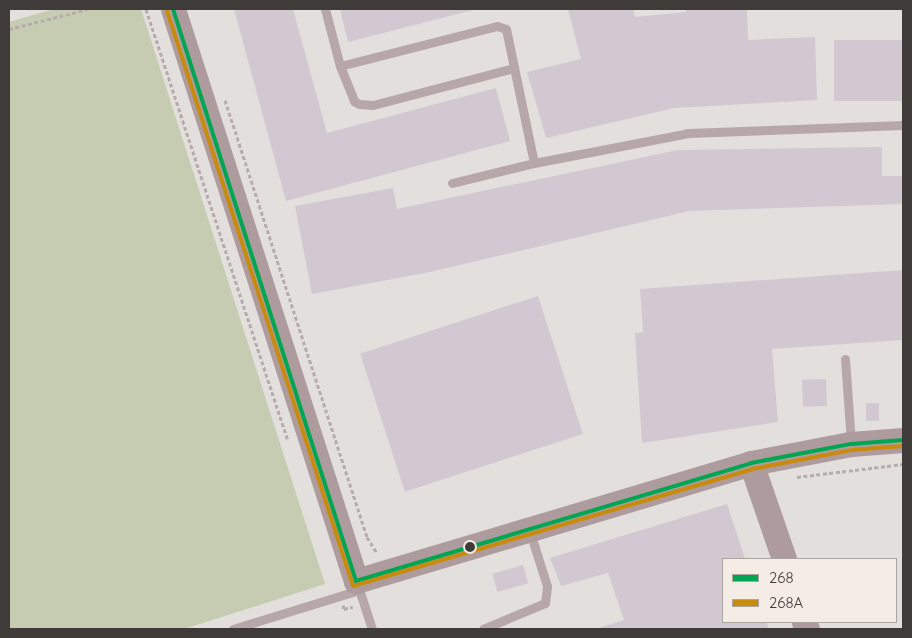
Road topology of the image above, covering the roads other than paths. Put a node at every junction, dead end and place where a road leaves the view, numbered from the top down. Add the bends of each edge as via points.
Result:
1 (173, 9) edge
2 (325, 9) edge
3 (340, 66) junction
4 (514, 68) junction
5 (903, 124) edge
6 (534, 163) junction
7 (452, 183) dead end
8 (845, 359) dead end
9 (903, 440) edge
10 (851, 444) junction
11 (751, 463) junction
12 (529, 531) junction
13 (784, 558) edge
14 (355, 593) junction
15 (233, 629) edge
16 (372, 629) edge
17 (483, 629) edge

1 - 14 street
2 - 3 lane
3 - 4 lane via 354,101 364,106
3 - 4 lane via 497,26 509,34
4 - 6 lane
5 - 6 lane via 688,133
6 - 7 lane
8 - 10 lane
9 - 10 street
10 - 11 street
11 - 12 street
11 - 13 street
12 - 14 street
12 - 17 lane via 547,586 545,603
14 - 15 lane
14 - 16 lane

